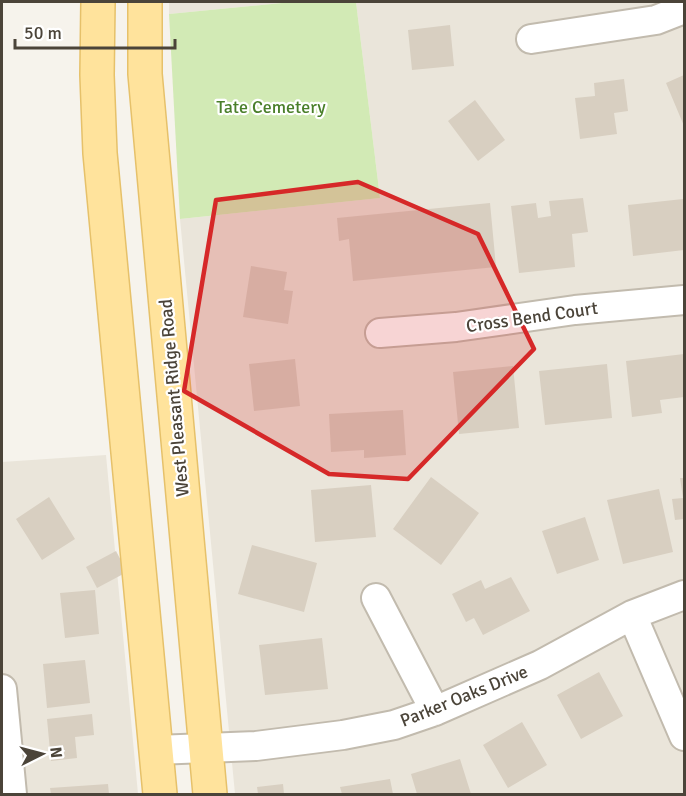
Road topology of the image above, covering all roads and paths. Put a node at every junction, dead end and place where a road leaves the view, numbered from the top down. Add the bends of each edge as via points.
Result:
1 (98, 2) edge
2 (145, 2) edge
3 (684, 9) edge
4 (531, 39) dead end
5 (684, 300) edge
6 (380, 333) dead end
7 (684, 595) edge
8 (376, 598) dead end
9 (632, 615) junction
10 (2, 689) edge
11 (435, 711) junction
12 (684, 736) edge
13 (206, 748) junction
14 (156, 750) junction
15 (12, 795) edge
16 (160, 795) edge
17 (210, 795) edge

1 - 14 main road via 100,153
2 - 13 main road, West Pleasant Ridge Road via 145,74
3 - 4 street via 656,20
5 - 6 street, Cross Bend Court
7 - 9 street, Parker Oaks Drive
8 - 11 street
9 - 11 street, Parker Oaks Drive via 540,665
9 - 12 street
10 - 15 street
11 - 13 street, Parker Oaks Drive via 343,735
13 - 14 street, Parker Oaks Drive
13 - 17 main road, West Pleasant Ridge Road
14 - 16 main road

